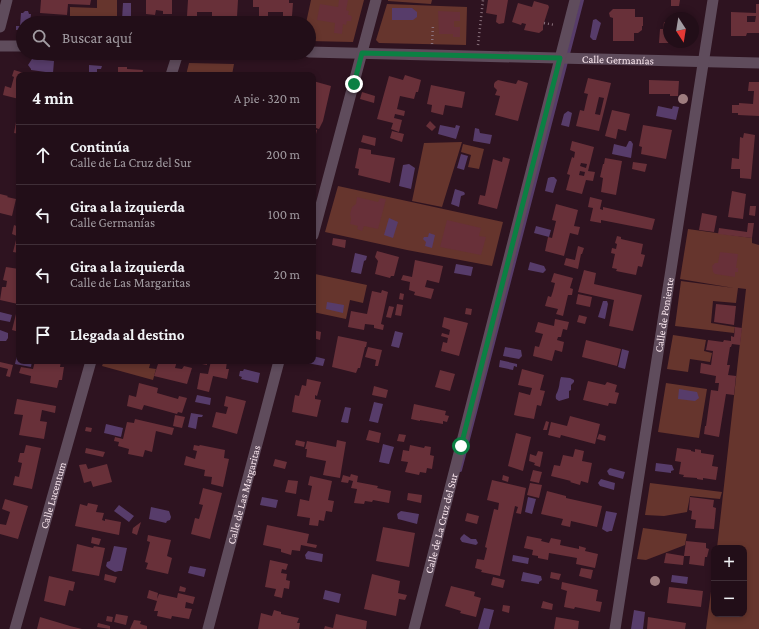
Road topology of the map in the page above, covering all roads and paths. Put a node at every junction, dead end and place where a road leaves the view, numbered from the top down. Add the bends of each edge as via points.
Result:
1 (7, 0) edge
2 (376, 0) edge
3 (483, 0) edge
4 (575, 0) edge
5 (713, 0) edge
6 (544, 22) dead end
7 (433, 25) dead end
8 (555, 26) dead end
9 (0, 27) edge
10 (0, 46) edge
11 (432, 46) dead end
12 (478, 47) dead end
13 (16, 48) edge
14 (316, 52) edge
15 (362, 53) junction
16 (560, 58) junction
17 (165, 60) edge
18 (176, 60) edge
19 (703, 62) junction
20 (166, 63) dead end
21 (759, 63) edge
22 (172, 72) edge
23 (316, 224) edge
24 (90, 364) edge
25 (278, 364) edge
26 (15, 629) edge
27 (208, 629) edge
28 (414, 629) edge
29 (615, 629) edge

1 - 9 street
2 - 15 street
3 - 12 path
4 - 16 street, Calle de La Cruz del Sur
5 - 19 street, Calle de Poniente
6 - 8 path
7 - 11 path
10 - 13 street
14 - 15 street, Calle Germanías
15 - 16 street, Calle Germanías
15 - 23 street
16 - 19 street, Calle Germanías
16 - 28 street, Calle de La Cruz del Sur
17 - 20 path
18 - 22 street
19 - 21 street, Calle Germanías
19 - 29 street, Calle de Poniente
24 - 26 street, Calle Lucentum
25 - 27 street, Calle de Las Margaritas

